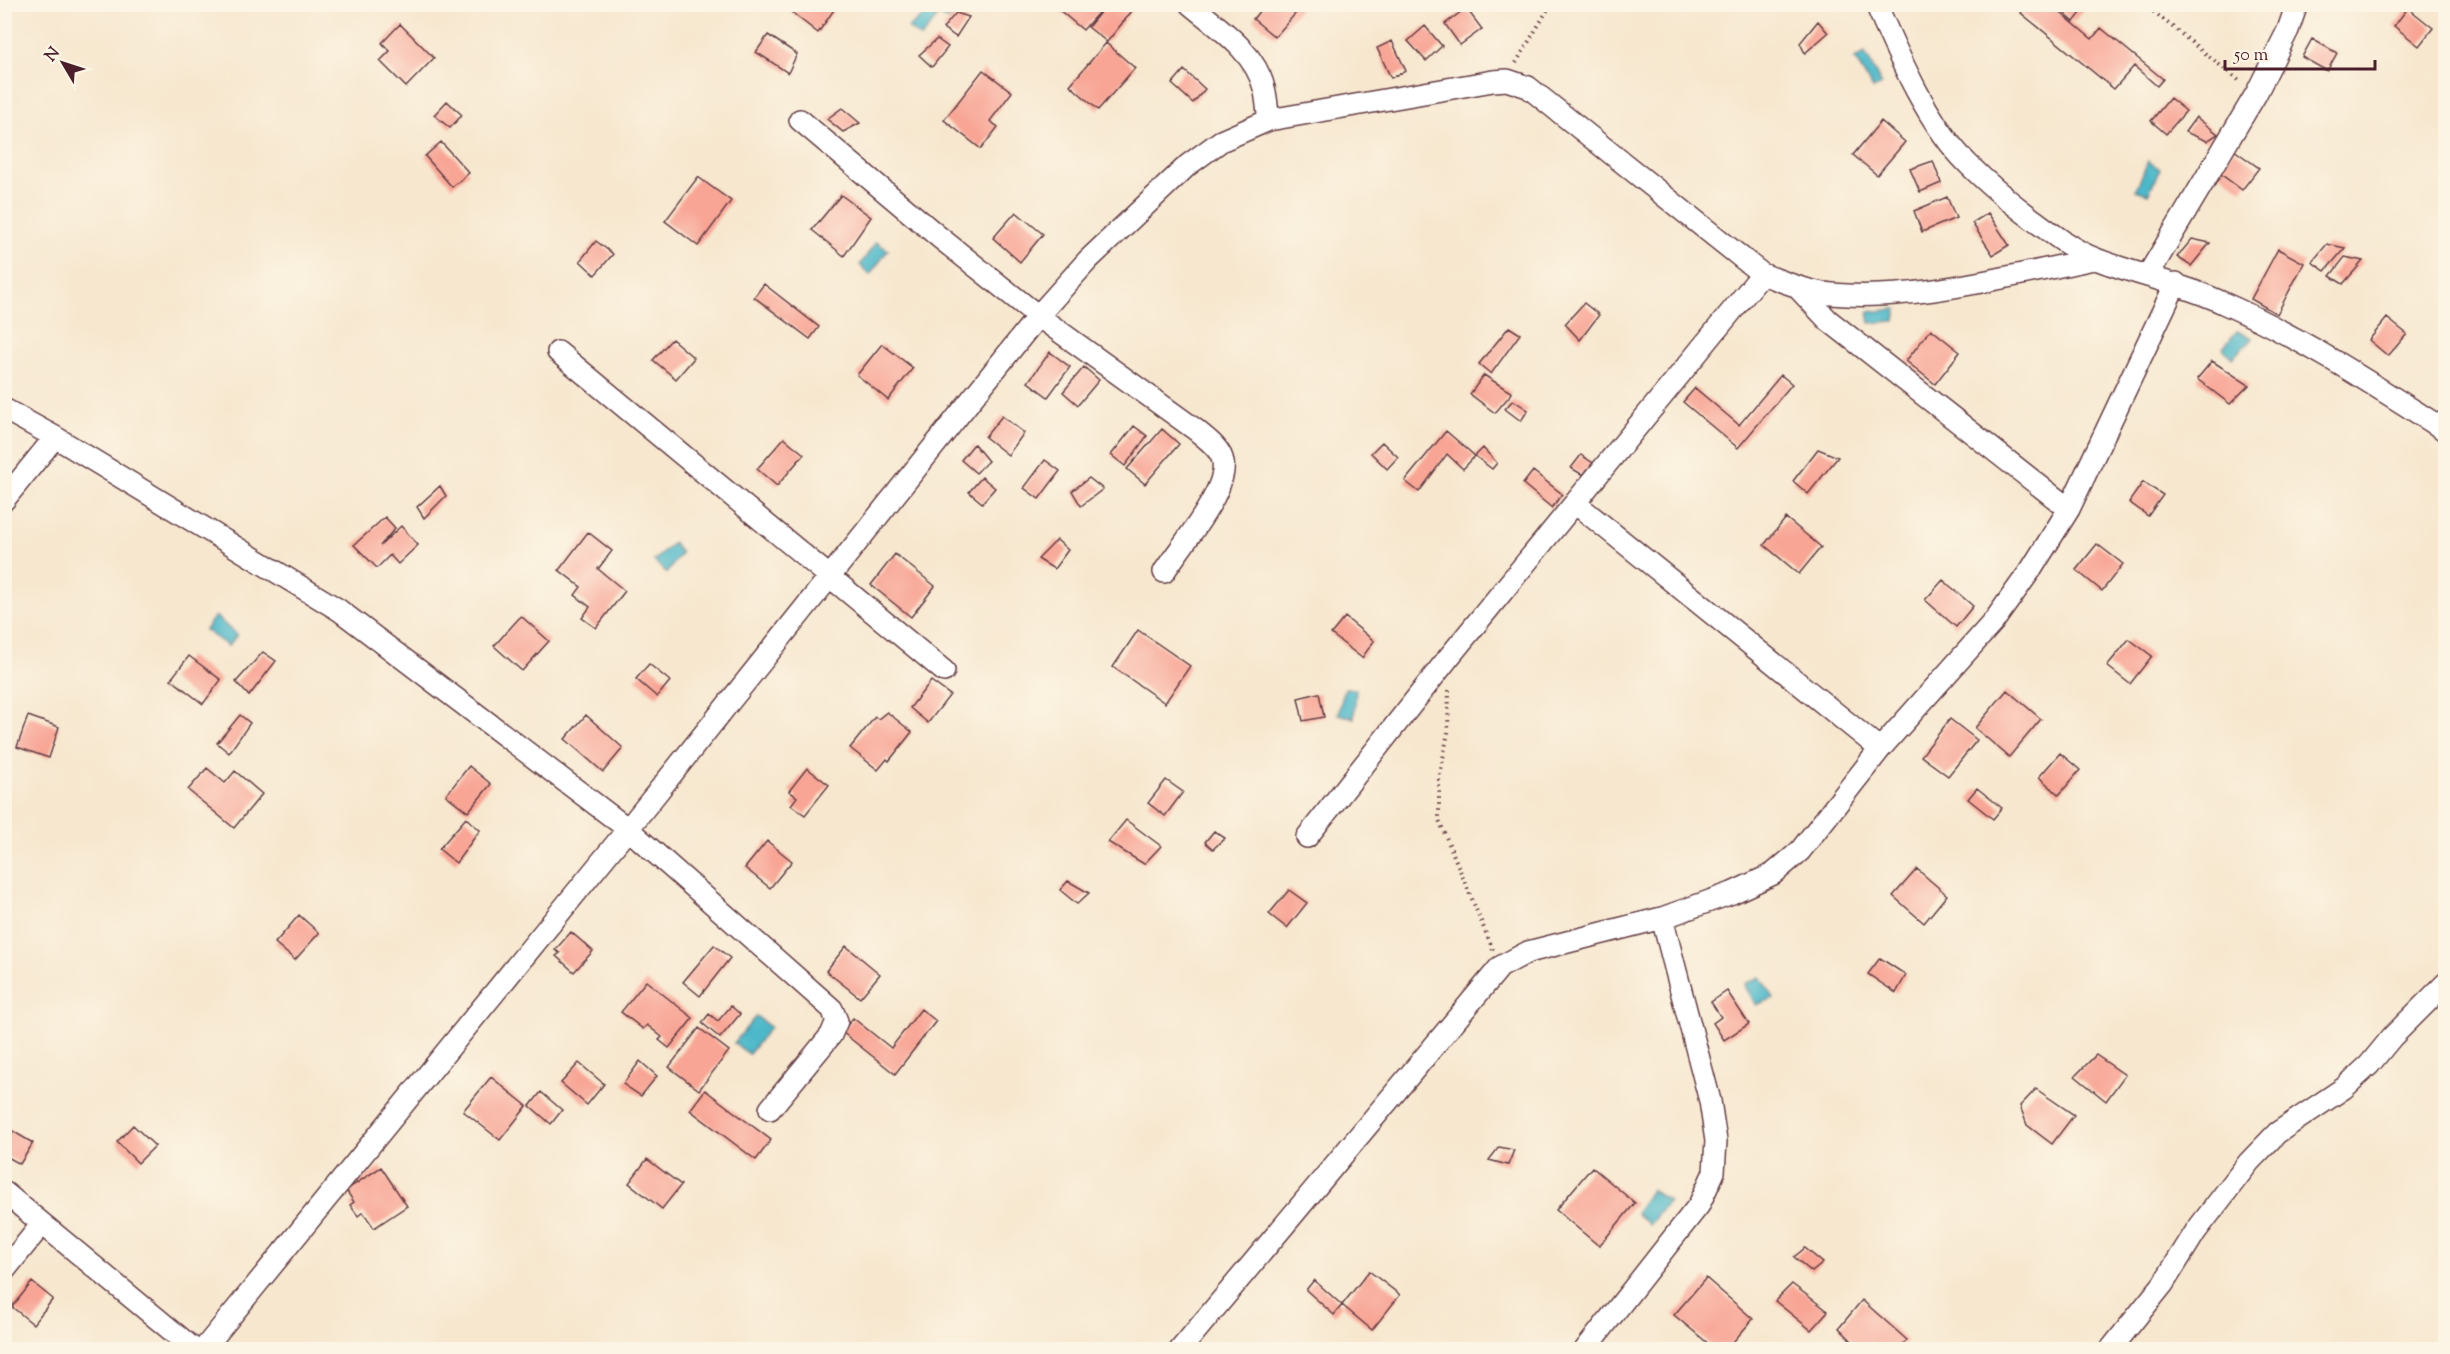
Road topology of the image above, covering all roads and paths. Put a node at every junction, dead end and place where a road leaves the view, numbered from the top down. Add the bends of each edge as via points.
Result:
1 (1190, 4) edge
2 (1551, 4) edge
3 (1876, 4) edge
4 (2144, 4) edge
5 (2298, 4) edge
6 (1506, 80) junction
7 (2256, 94) junction
8 (800, 120) dead end
9 (1269, 120) junction
10 (2095, 259) junction
11 (1762, 274) junction
12 (2148, 274) junction
13 (2176, 283) junction
14 (1797, 287) junction
15 (1038, 316) junction
16 (558, 352) dead end
17 (4, 409) edge
18 (2445, 430) edge
19 (55, 437) junction
20 (4, 500) edge
21 (1575, 503) junction
22 (2068, 508) junction
23 (1164, 572) dead end
24 (831, 576) junction
25 (1449, 657) junction
26 (944, 671) dead end
27 (1880, 749) junction
28 (628, 829) junction
29 (1307, 837) dead end
30 (1662, 918) junction
31 (1500, 967) junction
32 (2445, 983) edge
33 (770, 1109) dead end
34 (4, 1192) edge
35 (42, 1224) junction
36 (4, 1271) edge
37 (195, 1350) edge
38 (203, 1350) edge
39 (1180, 1350) edge
40 (1585, 1350) edge
41 (2110, 1350) edge

1 - 9 street via 1234,41 1254,65 1264,87
2 - 6 path
3 - 10 street via 1937,126 1968,164 2051,233
4 - 7 path
5 - 7 street
6 - 9 street
6 - 11 street via 1528,87
7 - 12 street
8 - 15 street
9 - 15 street via 1221,141 1188,165 1096,252
10 - 12 street
10 - 14 street via 1932,290 1857,295
11 - 14 street
11 - 21 street
12 - 13 street
13 - 18 street via 2253,316
13 - 22 street
14 - 22 street via 1828,320
15 - 23 street via 1196,429 1223,460 1218,491
15 - 24 street
16 - 24 street
17 - 19 street
19 - 20 street
19 - 28 street via 339,610
21 - 25 street
21 - 27 street
22 - 27 street via 1994,621
24 - 26 street
24 - 28 street
25 - 29 street
25 - 31 path via 1448,732 1439,780 1439,820
27 - 30 street via 1800,851 1773,874
28 - 33 street via 832,1009 837,1021 831,1035
28 - 38 street
30 - 31 street via 1528,952
30 - 40 street via 1710,1101 1716,1141 1714,1172 1699,1205
31 - 39 street
32 - 41 street via 2344,1088 2277,1133 2249,1162 2196,1231 2163,1284
34 - 35 street
35 - 36 street
35 - 37 street

